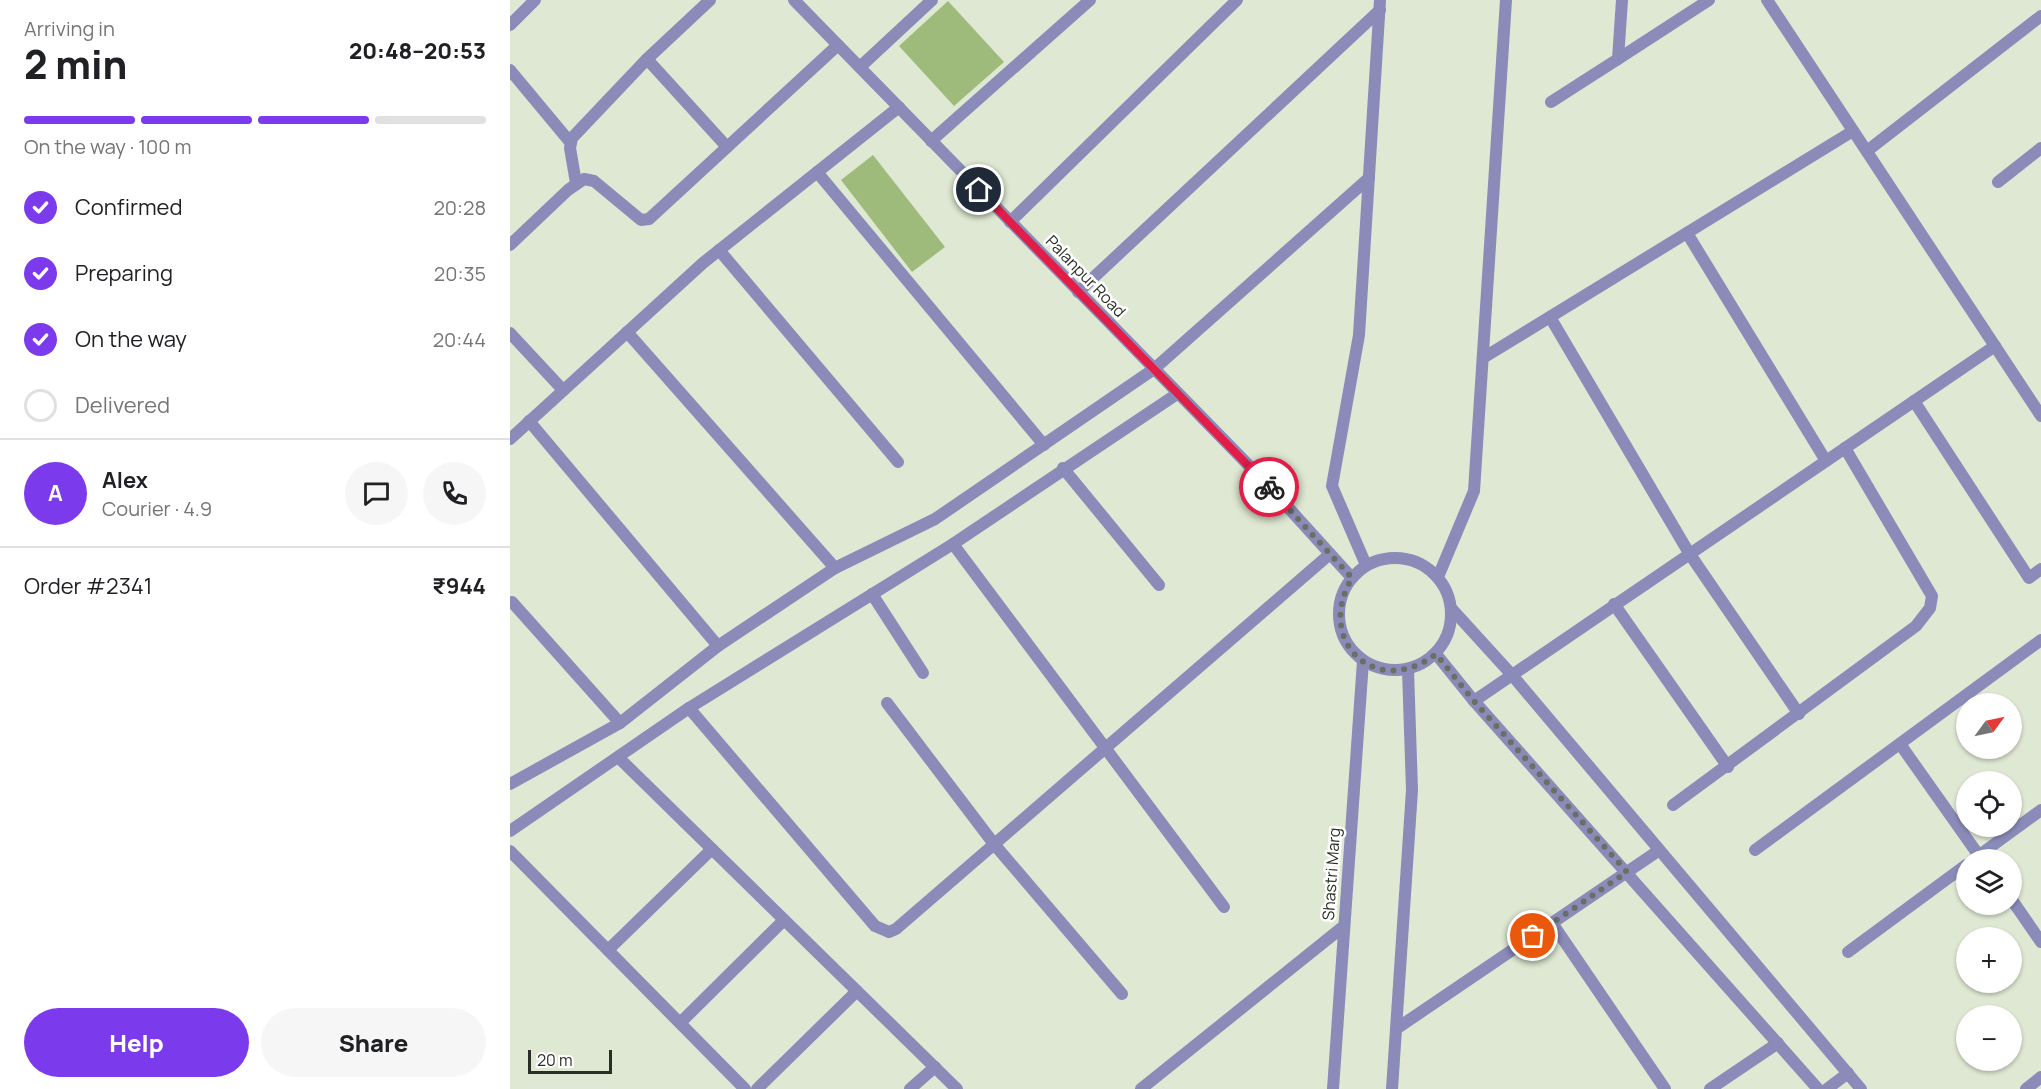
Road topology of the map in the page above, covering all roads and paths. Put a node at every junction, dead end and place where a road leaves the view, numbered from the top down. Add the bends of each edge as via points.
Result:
1 (535, 0) edge
2 (710, 0) edge
3 (794, 0) edge
4 (932, 0) edge
5 (1090, 0) edge
6 (1237, 0) edge
7 (1506, 0) edge
8 (1622, 0) edge
9 (1709, 0) edge
10 (1767, 0) edge
11 (1380, 5) edge
12 (2041, 16) edge
13 (510, 25) edge
14 (838, 45) junction
15 (647, 59) junction
16 (1618, 59) junction
17 (860, 67) junction
18 (510, 70) edge
19 (1551, 102) dead end
20 (899, 108) junction
21 (1853, 131) junction
22 (932, 141) junction
23 (570, 142) junction
24 (727, 147) junction
25 (2041, 148) edge
26 (1867, 151) junction
27 (817, 172) junction
28 (1369, 178) junction
29 (1998, 182) dead end
30 (576, 183) junction
31 (1010, 222) junction
32 (1687, 233) junction
33 (510, 245) edge
34 (719, 250) junction
35 (1078, 292) junction
36 (1550, 317) junction
37 (627, 332) junction
38 (510, 333) edge
39 (1995, 346) junction
40 (1483, 358) junction
41 (1154, 369) junction
42 (563, 390) junction
43 (1177, 394) junction
44 (1914, 401) junction
45 (2041, 416) edge
46 (529, 421) junction
47 (510, 439) edge
48 (1044, 445) junction
49 (1845, 448) junction
50 (1827, 461) junction
51 (898, 462) dead end
52 (1063, 468) junction
53 (953, 544) junction
54 (1689, 553) junction
55 (1330, 554) junction
56 (1366, 565) junction
57 (835, 568) junction
58 (2041, 569) edge
59 (1352, 578) junction
60 (1438, 578) junction
61 (1159, 585) dead end
62 (872, 594) junction
63 (512, 602) dead end
64 (1614, 604) junction
65 (1451, 608) junction
66 (2041, 640) edge
67 (718, 646) junction
68 (1436, 654) junction
69 (1363, 661) junction
70 (1408, 670) junction
71 (923, 673) dead end
72 (1512, 675) junction
73 (1474, 701) junction
74 (887, 703) dead end
75 (689, 708) junction
76 (1799, 714) junction
77 (620, 723) junction
78 (1900, 744) junction
79 (1105, 749) junction
80 (619, 758) junction
81 (1728, 767) junction
82 (510, 784) edge
83 (1673, 805) dead end
84 (2041, 810) edge
85 (510, 831) edge
86 (994, 844) junction
87 (712, 849) junction
88 (1972, 849) edge
89 (1990, 849) edge
90 (1755, 850) dead end
91 (510, 851) edge
92 (1658, 851) junction
93 (1627, 872) junction
94 (1956, 872) edge
95 (1224, 907) dead end
96 (2022, 914) edge
97 (784, 920) junction
98 (1552, 923) junction
99 (1344, 926) junction
100 (2041, 942) edge
101 (608, 950) junction
102 (1848, 952) dead end
103 (857, 991) junction
104 (1122, 994) dead end
105 (680, 1023) junction
106 (1396, 1029) junction
107 (1778, 1043) junction
108 (934, 1067) junction
109 (1848, 1073) junction
110 (2041, 1077) edge
111 (745, 1089) edge
112 (757, 1089) edge
113 (910, 1089) edge
114 (957, 1089) edge
115 (1141, 1089) edge
116 (1333, 1089) edge
117 (1392, 1089) edge
118 (1665, 1089) edge
119 (1710, 1089) edge
120 (1818, 1089) edge
121 (1827, 1089) edge
122 (1861, 1089) edge
123 (2026, 1089) edge

1 - 13 street
2 - 15 street
3 - 14 street, Palanpur Road
4 - 17 street
5 - 22 street
6 - 31 street
7 - 40 street
8 - 16 street
9 - 16 street
10 - 21 street
11 - 28 street
11 - 35 street
12 - 26 street
14 - 17 street, Palanpur Road
14 - 24 street
15 - 23 street
15 - 24 street
16 - 19 street
17 - 20 street, Palanpur Road
18 - 23 street
20 - 22 street, Palanpur Road
20 - 27 street
21 - 26 street
21 - 32 street
22 - 31 street, Palanpur Road
23 - 30 street
24 - 30 street via 649,219 641,220 594,181 584,179
25 - 29 street
26 - 39 street
27 - 34 street
27 - 48 street
28 - 41 street
28 - 56 street via 1359,335 1332,486
30 - 33 street
31 - 35 street, Palanpur Road
32 - 36 street
32 - 50 street
34 - 37 street
34 - 51 street
35 - 41 street, Palanpur Road
36 - 40 street
36 - 54 street
37 - 42 street
37 - 57 street
38 - 42 street
39 - 44 street
39 - 45 street
40 - 60 street via 1474,491
41 - 43 street, Palanpur Road
41 - 48 street
42 - 46 street
43 - 52 street
43 - 55 street, Palanpur Road
44 - 49 street
44 - 58 street via 2029,578
46 - 47 street
46 - 67 street
48 - 57 street via 935,519
49 - 50 street
49 - 76 street via 1932,596 1930,608 1916,626
50 - 54 street
52 - 53 street
52 - 61 street
53 - 62 street
53 - 79 street
54 - 64 street
54 - 76 street
55 - 59 street, Palanpur Road
55 - 79 street
56 - 59 street
56 - 60 street via 1396,557 1426,567
57 - 67 street
59 - 69 street via 1340,603 1341,631
60 - 65 street
62 - 71 street
62 - 75 street
63 - 77 street
64 - 72 street
64 - 81 street
65 - 68 street via 1449,633
65 - 72 street
66 - 78 street
67 - 77 street
68 - 70 street
68 - 73 street
69 - 70 street via 1377,668
69 - 99 street, Shastri Marg
70 - 106 street via 1412,790
72 - 73 street
72 - 92 street
73 - 93 street
74 - 86 street
75 - 80 street
75 - 86 street via 881,930 896,929
76 - 81 street
77 - 82 street
78 - 88 street
78 - 90 street
79 - 86 street
79 - 95 street
80 - 85 street
80 - 87 street
81 - 83 street
84 - 89 street
86 - 104 street
87 - 97 street
87 - 101 street
91 - 101 street
92 - 93 street
92 - 109 street
93 - 98 street
93 - 107 street
94 - 102 street
96 - 100 street
97 - 103 street
97 - 105 street
98 - 106 street
98 - 118 street
99 - 115 street
99 - 116 street, Shastri Marg
101 - 105 street
103 - 108 street
103 - 112 street
105 - 111 street
106 - 117 street
107 - 119 street
107 - 120 street
108 - 113 street
108 - 114 street
109 - 121 street
109 - 122 street
110 - 123 street

